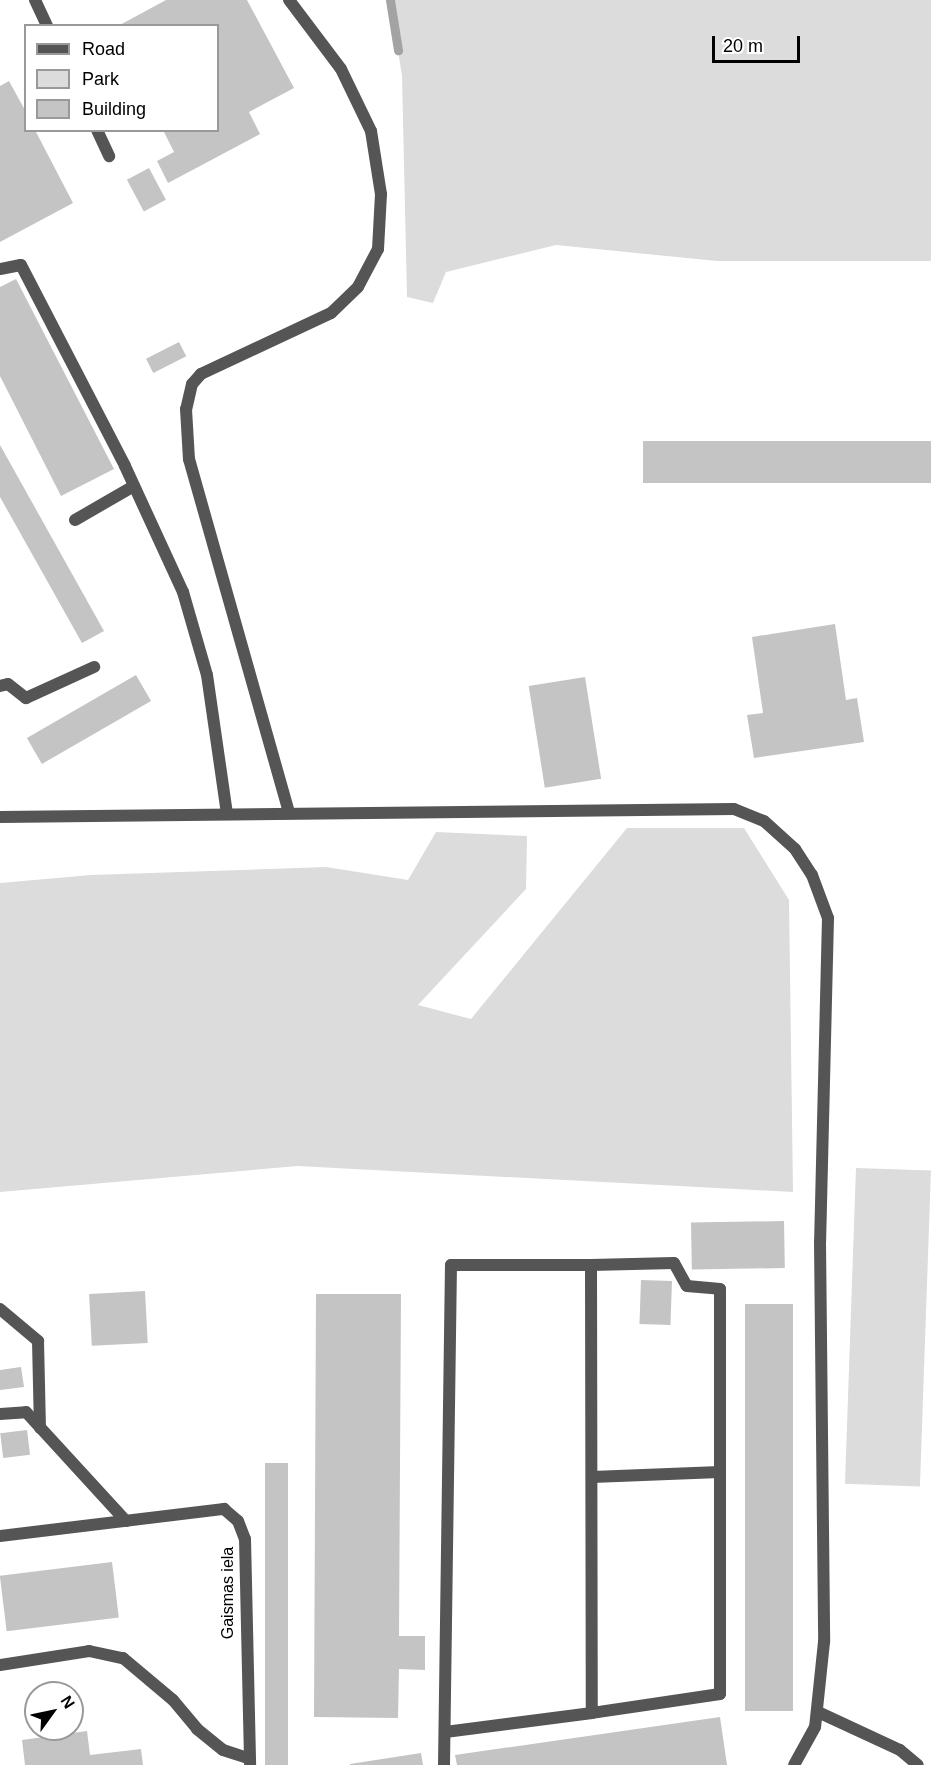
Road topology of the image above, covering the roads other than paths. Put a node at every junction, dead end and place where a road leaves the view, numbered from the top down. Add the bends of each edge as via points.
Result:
1 (36, 0) edge
2 (289, 0) edge
3 (46, 24) edge
4 (98, 132) edge
5 (109, 156) dead end
6 (0, 269) edge
7 (134, 486) junction
8 (75, 520) dead end
9 (94, 667) dead end
10 (0, 686) edge
11 (290, 813) junction
12 (227, 814) junction
13 (0, 818) edge
14 (591, 1265) junction
15 (0, 1310) edge
16 (0, 1414) edge
17 (40, 1428) junction
18 (720, 1472) junction
19 (592, 1477) junction
20 (126, 1521) junction
21 (0, 1536) edge
22 (0, 1665) edge
23 (818, 1712) junction
24 (592, 1713) junction
25 (445, 1732) junction
26 (250, 1762) edge
27 (444, 1765) edge
28 (794, 1765) edge
29 (918, 1765) edge

1 - 3 street
2 - 11 street via 340,69 371,131 381,194 378,249 358,287 332,313 201,374 192,384 186,409 189,459
4 - 5 street
6 - 7 street via 21,265
7 - 8 street
7 - 12 street via 183,592 207,675
9 - 10 street via 26,698 8,684
11 - 12 street
11 - 23 street via 734,809 764,821 795,849 812,875 828,918 820,1242 824,1642
12 - 13 street
14 - 18 street via 674,1263 687,1286 720,1289
14 - 19 street
14 - 25 street via 451,1265
15 - 17 street via 38,1341
16 - 17 street via 26,1412
17 - 20 street
18 - 19 street
18 - 24 street via 720,1694
19 - 24 street
20 - 21 street, Gaismas iela
20 - 26 street, Gaismas iela via 224,1509 238,1521 245,1539
22 - 26 street via 89,1651 123,1658 173,1700 196,1729
23 - 28 street via 810,1741
23 - 29 street via 900,1750
24 - 25 street
25 - 27 street

